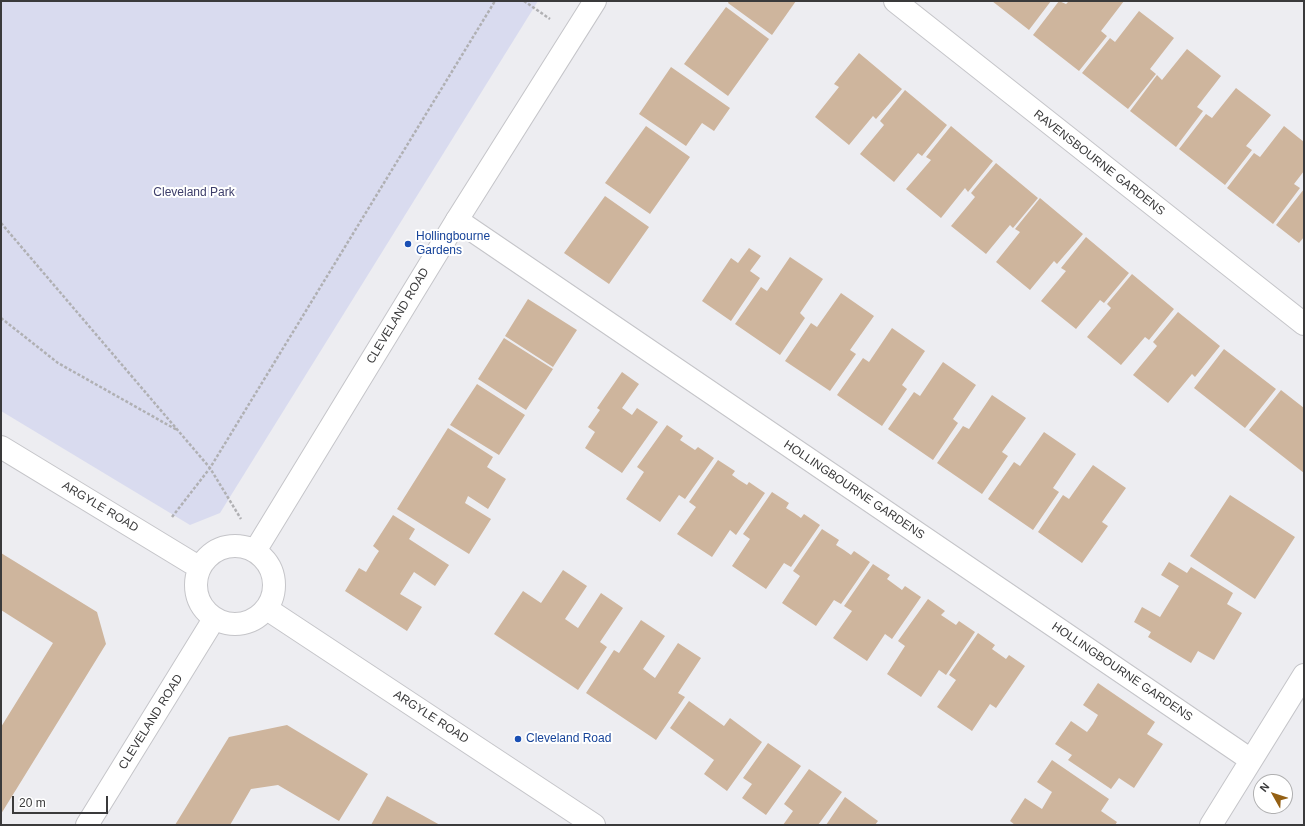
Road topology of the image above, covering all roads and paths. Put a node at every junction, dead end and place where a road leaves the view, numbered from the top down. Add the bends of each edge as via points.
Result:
1 (495, 1) edge
2 (595, 1) edge
3 (895, 1) edge
4 (457, 220) junction
5 (1, 224) edge
6 (1, 318) edge
7 (1304, 324) edge
8 (179, 431) junction
9 (1, 447) edge
10 (210, 468) junction
11 (154, 540) junction
12 (261, 542) junction
13 (200, 568) junction
14 (267, 609) junction
15 (214, 619) junction
16 (1304, 676) edge
17 (1251, 760) junction
18 (87, 825) edge
19 (594, 825) edge
20 (1211, 825) edge

1 - 10 path
2 - 4 street, CLEVELAND ROAD
3 - 7 street, RAVENSBOURNE GARDENS
4 - 12 street, CLEVELAND ROAD
4 - 17 street, HOLLINGBOURNE GARDENS
5 - 8 path
6 - 8 path via 58,363
8 - 10 path
9 - 11 street, ARGYLE ROAD
10 - 11 path
10 - 12 path via 241,519
11 - 13 street, ARGYLE ROAD
12 - 13 street via 225,547 213,553
12 - 14 street via 274,576 274,594
13 - 15 street via 196,585 200,603
14 - 15 street via 248,622 232,624
14 - 19 street, ARGYLE ROAD
15 - 18 street, CLEVELAND ROAD
16 - 17 street
17 - 20 street

